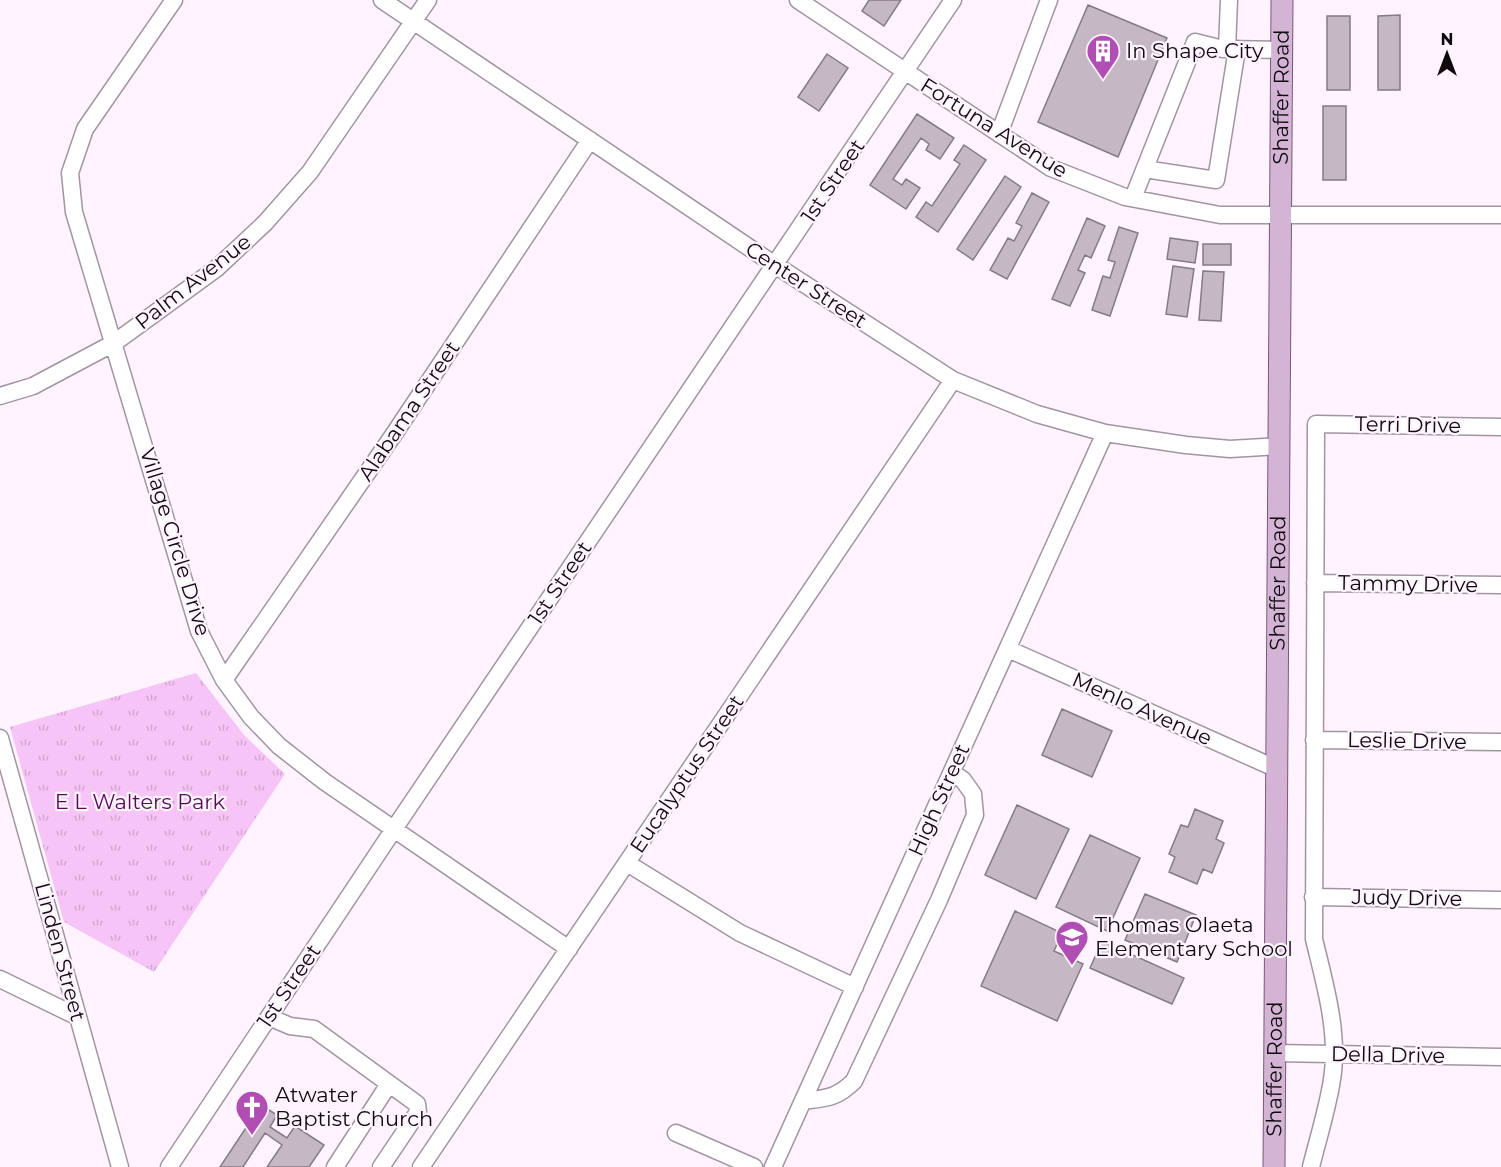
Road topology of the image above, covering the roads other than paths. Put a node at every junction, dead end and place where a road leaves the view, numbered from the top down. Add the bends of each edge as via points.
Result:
1 (174, 0) edge
2 (382, 0) edge
3 (428, 0) edge
4 (798, 0) edge
5 (953, 0) edge
6 (1049, 0) edge
7 (1228, 0) edge
8 (1282, 0) edge
9 (823, 7) edge
10 (413, 22) junction
11 (1232, 49) junction
12 (1281, 50) junction
13 (905, 73) junction
14 (999, 134) junction
15 (590, 140) junction
16 (1144, 168) junction
17 (1133, 198) junction
18 (1501, 215) edge
19 (1281, 216) junction
20 (775, 265) junction
21 (114, 343) junction
22 (953, 380) junction
23 (0, 396) edge
24 (1316, 424) joint
25 (1501, 427) edge
26 (1105, 433) junction
27 (1279, 446) junction
28 (1315, 583) junction
29 (1501, 585) edge
30 (1008, 649) junction
31 (224, 680) junction
32 (1314, 740) junction
33 (1501, 742) edge
34 (1, 748) edge
35 (1277, 769) junction
36 (952, 772) junction
37 (394, 829) junction
38 (627, 863) junction
39 (1313, 897) junction
40 (1501, 900) edge
41 (570, 949) junction
42 (0, 979) edge
43 (855, 987) junction
44 (78, 1017) junction
45 (269, 1017) junction
46 (1275, 1053) junction
47 (1334, 1054) junction
48 (1501, 1057) edge
49 (389, 1084) junction
50 (803, 1101) junction
51 (676, 1133) dead end
52 (120, 1167) edge
53 (169, 1167) edge
54 (335, 1167) edge
55 (381, 1167) edge
56 (421, 1167) edge
57 (753, 1167) edge
58 (773, 1167) edge
59 (1274, 1167) edge
60 (1311, 1167) edge

1 - 21 street, Village Circle Drive via 85,129 70,173 74,212
2 - 10 street, Center Street
3 - 10 street, Palm Avenue
4 - 9 street, Fortuna Avenue
5 - 13 street, 1st Street
6 - 14 street
7 - 11 street
8 - 12 main road, Shaffer Road
9 - 13 street, Fortuna Avenue
10 - 15 street, Center Street
10 - 21 street, Palm Avenue via 310,172 265,223 217,268
11 - 12 street
11 - 16 street via 1195,42
11 - 16 street via 1216,180
12 - 19 main road, Shaffer Road
13 - 14 street, Fortuna Avenue
13 - 20 street, 1st Street
14 - 17 street, Fortuna Avenue via 1051,168
15 - 20 street, Center Street
15 - 31 street, Alabama Street
16 - 17 street
17 - 19 street, Fortuna Avenue via 1220,215
18 - 19 street, Fortuna Avenue
19 - 27 main road, Shaffer Road
20 - 22 street, Center Street
20 - 37 street, 1st Street
21 - 23 street, Palm Avenue via 33,386
21 - 31 street, Village Circle Drive via 199,631
22 - 26 street, Center Street via 1037,414
22 - 38 street, Eucalyptus Street
24 - 25 street, Terri Drive
24 - 28 street, Shaffer Road
26 - 27 street, Center Street via 1230,449
26 - 30 street, High Street
27 - 35 main road, Shaffer Road
28 - 29 street, Tammy Drive
28 - 32 street, Shaffer Road
30 - 35 street, Menlo Avenue
30 - 36 street, High Street
31 - 37 street, Village Circle Drive via 279,746
32 - 33 street, Leslie Drive
32 - 39 street, Shaffer Road
34 - 44 street, Linden Street
35 - 46 main road, Shaffer Road
36 - 43 street, High Street
36 - 50 street via 973,794 975,815 930,919 854,1081 832,1098
37 - 41 street, Village Circle Drive
37 - 45 street, 1st Street
38 - 41 street, Eucalyptus Street
38 - 43 street via 740,933
39 - 40 street, Judy Drive
39 - 47 street, Shaffer Road via 1314,939 1328,1000
41 - 56 street, Eucalyptus Street
42 - 44 street
43 - 50 street, High Street
44 - 52 street, Linden Street
45 - 49 street via 290,1026 314,1029
45 - 53 street, 1st Street
46 - 47 street, Della Drive
46 - 59 main road, Shaffer Road
47 - 48 street, Della Drive
47 - 60 street, Shaffer Road
49 - 54 street
49 - 55 street via 417,1104 418,1112
50 - 58 street, High Street
51 - 57 street

